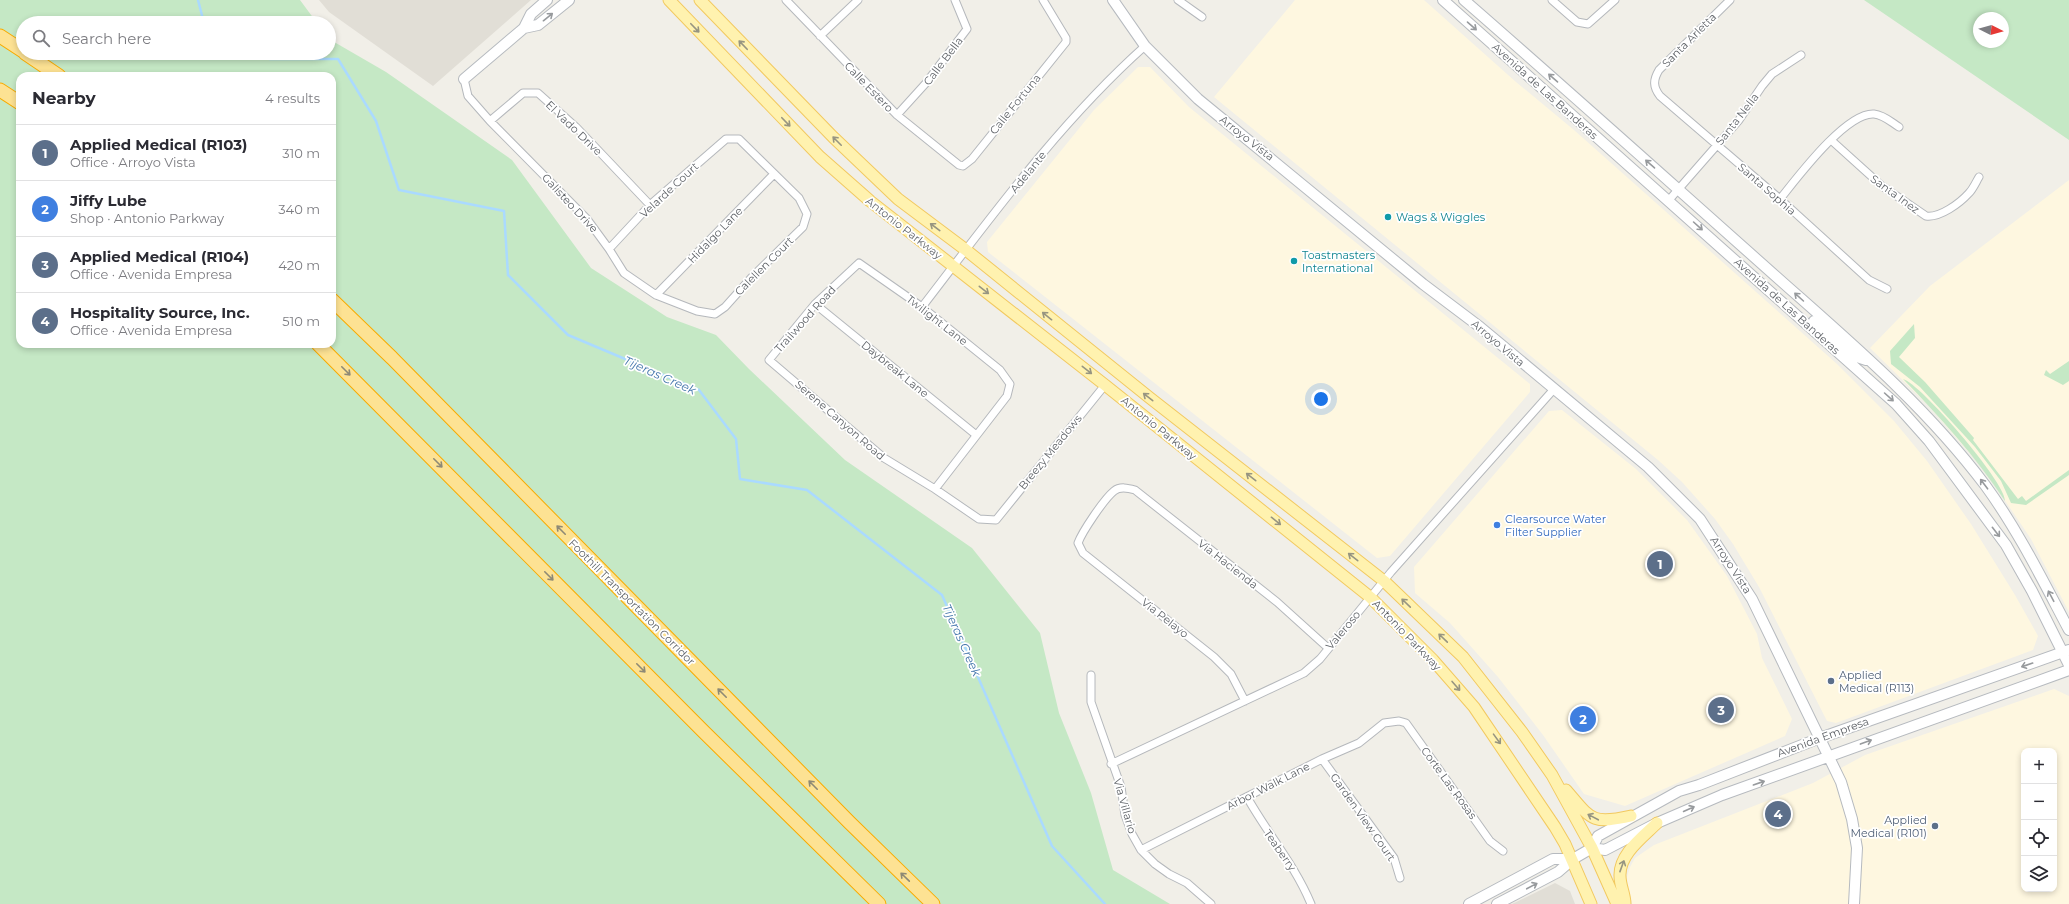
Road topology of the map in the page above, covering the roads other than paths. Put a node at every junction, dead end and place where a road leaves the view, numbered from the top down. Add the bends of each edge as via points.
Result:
1 (547, 0) edge
2 (569, 0) edge
3 (669, 0) edge
4 (700, 0) edge
5 (786, 0) edge
6 (858, 0) edge
7 (955, 0) edge
8 (1043, 0) edge
9 (1113, 0) edge
10 (1178, 0) edge
11 (1443, 0) edge
12 (1464, 0) edge
13 (1552, 0) edge
14 (1615, 0) edge
15 (1730, 0) edge
16 (1202, 17) dead end
17 (524, 28) junction
18 (0, 36) edge
19 (820, 36) junction
20 (1145, 46) junction
21 (16, 47) edge
22 (1801, 55) dead end
23 (36, 60) edge
24 (53, 72) edge
25 (464, 79) joint
26 (1654, 83) joint
27 (0, 90) edge
28 (16, 100) edge
29 (897, 115) junction
30 (490, 121) junction
31 (1898, 127) dead end
32 (1831, 140) junction
33 (1717, 146) junction
34 (959, 165) joint
35 (774, 174) junction
36 (1979, 177) dead end
37 (1680, 190) junction
38 (1780, 199) junction
39 (1669, 200) junction
40 (650, 206) junction
41 (609, 249) junction
42 (966, 250) junction
43 (859, 262) joint
44 (953, 266) junction
45 (1887, 289) dead end
46 (656, 295) junction
47 (1778, 297) junction
48 (336, 304) edge
49 (815, 304) junction
50 (922, 307) junction
51 (715, 314) joint
52 (322, 348) edge
53 (770, 360) joint
54 (1870, 360) junction
55 (1860, 371) junction
56 (1105, 385) junction
57 (1554, 389) junction
58 (976, 434) junction
59 (1949, 440) junction
60 (935, 489) junction
61 (996, 520) joint
62 (1078, 543) joint
63 (1384, 581) junction
64 (1370, 597) junction
65 (2069, 630) edge
66 (1328, 648) junction
67 (2066, 651) edge
68 (2069, 665) edge
69 (2069, 670) edge
70 (1091, 675) dead end
71 (1244, 701) junction
72 (1392, 721) joint
73 (1820, 738) junction
74 (1830, 756) junction
75 (1322, 759) junction
76 (1111, 764) junction
77 (1552, 775) junction
78 (1247, 797) junction
79 (1630, 816) junction
80 (1657, 823) junction
81 (1592, 848) junction
82 (1141, 850) junction
83 (1503, 851) dead end
84 (1572, 859) junction
85 (1400, 878) dead end
86 (879, 904) edge
87 (933, 904) edge
88 (1210, 904) edge
89 (1311, 904) edge
90 (1469, 904) edge
91 (1497, 904) edge
92 (1591, 904) edge
93 (1617, 904) edge
94 (1624, 904) edge
95 (1854, 904) edge

1 - 17 main road via 531,14
17 -> 2 main road via 538,25
3 -> 44 main road, Antonio Parkway via 820,157 870,201
42 -> 4 main road, Antonio Parkway via 898,199 865,169
5 - 19 street, Calle Estero
6 - 19 street
7 - 29 street, Calle Bella via 967,29 926,83
8 - 34 street, Calle Fortuna via 1066,38 1063,47 972,159 967,164
9 - 20 main road, Arroyo Vista
10 - 16 street
11 -> 39 main road, Avenida de Las Banderas
37 -> 12 main road, Avenida de Las Banderas
13 - 14 street via 1577,22 1588,24
15 - 26 street, Santa Arletta via 1659,70
17 - 25 main road
18 - 21 highway
19 - 29 street, Calle Estero
20 - 42 street, Adelante via 1076,114
20 - 57 main road, Arroyo Vista via 1179,81 1221,118
22 - 33 street, Santa Nella via 1772,74
23 - 24 highway
25 - 30 street, Galisteo Drive via 468,96
26 - 33 street, Santa Sophia via 1655,90 1660,96
27 - 28 highway
29 - 34 street, Calle Estero
30 - 40 street, El Vado Drive via 523,93 538,93 576,127
30 - 41 street, Galisteo Drive via 587,220
31 - 32 street via 1883,116 1868,114 1860,117
32 - 36 street, Santa Inez via 1882,186 1926,216 1940,215 1969,193
32 - 38 street
33 - 37 street, Santa Nella
33 - 38 street, Santa Sophia
35 - 40 street, Velarde Court via 739,139 726,139
35 - 46 street, Hidalgo Lane
35 - 51 street, Calellen Court via 799,198 807,214 803,227 725,307
37 - 39 street, Santa Nella
54 -> 37 main road, Avenida de Las Banderas
38 - 45 street, Santa Sophia via 1869,280
39 -> 47 main road, Avenida de Las Banderas
40 - 41 street, Velarde Court
41 - 46 street, Galisteo Drive via 624,273
42 - 44 street, Adelante
63 -> 42 main road, Antonio Parkway
43 - 49 street, Trailwood Road
43 - 50 street, Twilight Lane
44 - 50 street, Adelante
44 -> 56 main road, Antonio Parkway
46 - 51 street, Galisteo Drive via 697,311
47 - 54 main road via 1793,303 1854,356
47 - 55 main road, Avenida de Las Banderas
87 -> 48 highway, Foothill Transportation Corridor
49 - 53 street, Trailwood Road
49 - 58 street, Daybreak Lane
50 - 58 street, Twilight Lane via 1000,370 1010,384 1007,396
52 -> 86 highway
53 - 60 street, Serene Canyon Road via 884,458
54 - 59 main road, Avenida de Las Banderas
55 - 59 main road via 1876,374 1887,382 1939,435
55 -> 67 main road, Avenida de Las Banderas via 1896,404 1929,441 2006,545
56 - 61 street, Breezy Meadows
56 -> 64 main road, Antonio Parkway
57 - 63 street, Valeroso
57 - 73 main road, Arroyo Vista via 1648,467 1700,519 1752,599
58 - 60 street
65 -> 59 main road, Avenida de Las Banderas via 2015,531 1986,486
60 - 61 street, Serene Canyon Road via 979,519
62 - 66 street, Via Hacienda via 1082,532 1114,491 1124,487 1135,490 1277,602
62 - 71 street, Via Pelayo via 1082,553 1214,657 1231,674
63 - 64 street, Valeroso
77 -> 63 main road, Antonio Parkway via 1463,657
64 - 66 street, Valeroso
64 -> 84 main road, Antonio Parkway via 1433,660 1474,707 1531,788
66 - 71 street, Valeroso via 1304,673
67 - 68 main road, Avenida de Las Banderas
67 -> 73 main road, Avenida Empresa
74 -> 69 main road, Avenida Empresa
70 - 76 street, Via Villario via 1091,702
71 - 76 street, Valeroso
72 - 75 street, Arbor Walk Lane via 1384,723 1359,743
72 - 83 street, Corte Las Rosas via 1406,723 1490,841
73 - 74 main road, Arroyo Vista
73 - 79 main road, Avenida Empresa via 1679,791
80 -> 74 main road, Avenida Empresa via 1722,795
74 - 95 main road, Arroyo Vista via 1852,818 1856,848
75 - 78 street, Arbor Walk Lane
75 - 85 street, Garden View Court via 1394,858
76 - 82 street, Via Villario via 1121,787 1132,834
79 -> 77 main road via 1604,821 1590,816
77 - 81 main road, Antonio Parkway
78 - 82 street, Arbor Walk Lane
78 - 89 street, Teaberry via 1296,872
79 - 81 main road, Avenida Empresa via 1598,836
80 - 81 main road, Avenida Empresa via 1605,850
94 -> 80 main road via 1620,874 1624,861 1632,847
81 - 84 main road, Avenida Empresa
81 - 93 main road, Antonio Parkway
82 - 88 street, Via Villario via 1155,864 1187,883
84 - 90 main road, Avenida Empresa via 1554,858
91 -> 84 main road, Avenida Empresa via 1558,872
84 - 92 main road, Antonio Parkway

